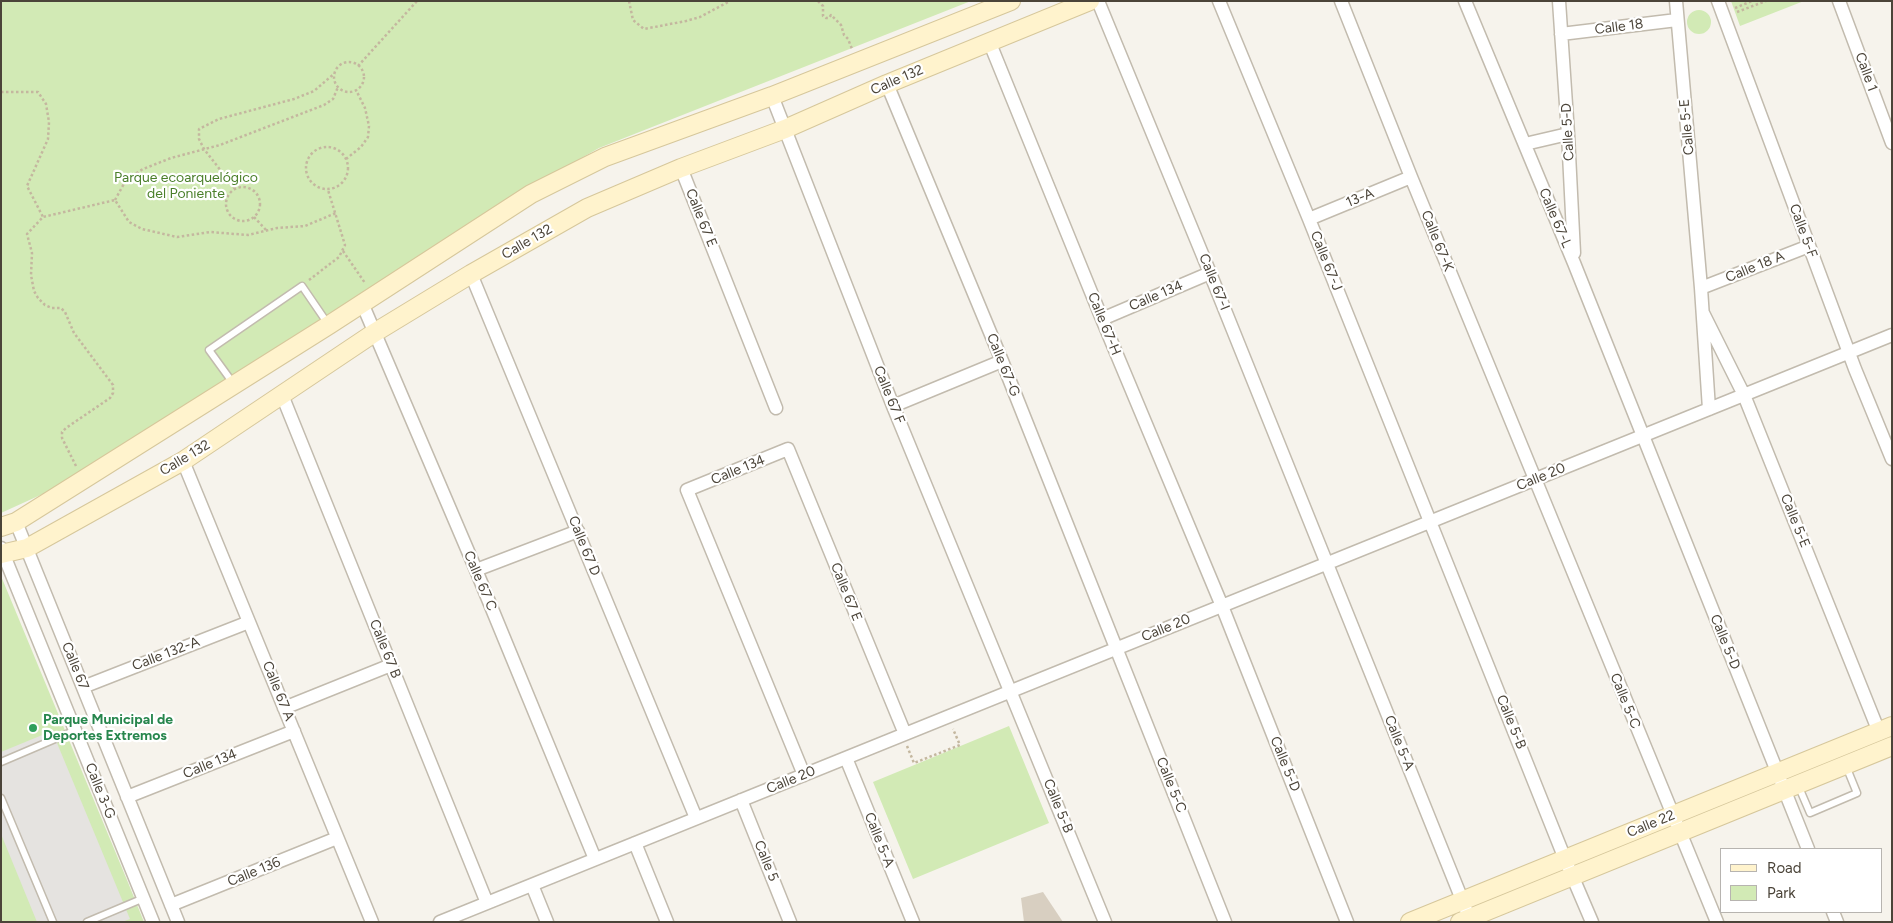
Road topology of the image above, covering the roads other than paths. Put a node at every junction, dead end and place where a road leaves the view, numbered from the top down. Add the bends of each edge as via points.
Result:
1 (1011, 1) edge
2 (1090, 1) edge
3 (1098, 1) edge
4 (1219, 1) edge
5 (1341, 1) edge
6 (1465, 1) edge
7 (1559, 1) edge
8 (1676, 1) edge
9 (1718, 1) edge
10 (1839, 1) edge
11 (1677, 20) junction
12 (1561, 34) junction
13 (989, 41) junction
14 (887, 84) junction
15 (772, 96) junction
16 (784, 129) junction
17 (1568, 134) junction
18 (1892, 143) edge
19 (1525, 144) junction
20 (681, 168) junction
21 (1411, 177) junction
22 (1309, 219) junction
23 (1809, 246) junction
24 (1574, 263) junction
25 (1210, 272) junction
26 (471, 274) junction
27 (1702, 288) junction
28 (367, 299) junction
29 (1703, 313) junction
30 (1102, 319) junction
31 (329, 325) junction
32 (374, 333) junction
33 (1892, 335) edge
34 (1848, 352) junction
35 (1002, 361) junction
36 (234, 385) junction
37 (1744, 395) junction
38 (282, 396) junction
39 (893, 406) junction
40 (776, 408) dead end
41 (1709, 409) junction
42 (1644, 435) junction
43 (788, 449) joint
44 (1892, 459) edge
45 (183, 461) junction
46 (1534, 480) junction
47 (1431, 521) junction
48 (9, 525) edge
49 (578, 531) junction
50 (27, 548) junction
51 (2, 552) edge
52 (1327, 563) junction
53 (476, 570) junction
54 (1222, 606) junction
55 (249, 622) junction
56 (1116, 648) junction
57 (391, 665) junction
58 (83, 687) junction
59 (1011, 691) junction
60 (284, 708) junction
61 (1885, 729) edge
62 (76, 730) junction
63 (294, 731) junction
64 (906, 740) junction
65 (1892, 746) edge
66 (846, 758) junction
67 (1, 762) edge
68 (1845, 765) junction
69 (1777, 773) junction
70 (804, 775) junction
71 (1791, 787) junction
72 (127, 797) junction
73 (1, 798) edge
74 (741, 800) junction
75 (1672, 816) junction
76 (696, 818) junction
77 (1680, 832) junction
78 (337, 838) junction
79 (635, 843) junction
80 (1808, 848) edge
81 (595, 859) junction
82 (1565, 859) junction
83 (1573, 876) junction
84 (532, 885) junction
85 (144, 898) junction
86 (1462, 901) junction
87 (488, 902) junction
88 (171, 906) junction
89 (1466, 920) edge
90 (53, 922) edge
91 (87, 922) edge
92 (153, 922) edge
93 (178, 922) edge
94 (372, 922) edge
95 (440, 922) edge
96 (547, 922) edge
97 (666, 922) edge
98 (790, 922) edge
99 (913, 922) edge
100 (1105, 922) edge
101 (1225, 922) edge
102 (1347, 922) edge
103 (1410, 922) edge
104 (1592, 922) edge
105 (1717, 922) edge

1 - 15 street
2 - 13 street, Calle 132
3 - 25 street, Calle 67-I
4 - 22 street, Calle 67-J
5 - 21 street, Calle 67-K
6 - 19 street, Calle 67-L
7 - 12 street, Calle 5-D
8 - 11 street, Calle 5-E
9 - 23 street, Calle 5-F
10 - 18 street, Calle 1
11 - 12 street, Calle 18
11 - 27 street, Calle 5-E
12 - 17 street, Calle 5-D
13 - 14 street, Calle 132
13 - 30 street, Calle 67-H
14 - 16 street, Calle 132
14 - 35 street, Calle 67-G
15 - 16 street, Calle 67 F
15 - 28 street via 605,157 531,194
16 - 20 street, Calle 132
16 - 39 street, Calle 67 F
17 - 19 street
17 - 24 street, Calle 5-D
19 - 24 street, Calle 67-L
20 - 26 street, Calle 132 via 587,208
20 - 40 street, Calle 67 E
21 - 22 street, 13-A
21 - 46 street, Calle 67-K
22 - 47 street, Calle 67-J
23 - 27 street, Calle 18 A
23 - 34 street, Calle 5-F
24 - 42 street, Calle 67-L
25 - 30 street, Calle 134
25 - 52 street, Calle 67-I
26 - 32 street, Calle 132
26 - 49 street, Calle 67 D
27 - 29 street, Calle 5-E
28 - 31 street
28 - 32 street, Calle 67 C
29 - 37 street, Calle 5-E
29 - 41 street, Calle 5-E
30 - 54 street, Calle 67-H
31 - 36 street
31 - 36 lane via 302,286 209,350
32 - 38 street, Calle 132
32 - 53 street, Calle 67 C
33 - 34 street, Calle 20
34 - 37 street, Calle 20
34 - 44 street, Calle 5-F
35 - 39 street
35 - 56 street, Calle 67-G
36 - 48 street
37 - 41 street, Calle 20
37 - 61 street, Calle 5-E
38 - 45 street, Calle 132
38 - 57 street, Calle 67 B
39 - 59 street, Calle 67 F
41 - 42 street, Calle 20
42 - 46 street, Calle 20
42 - 69 street, Calle 5-D
43 - 64 street, Calle 67 E
43 - 70 street, Calle 134 via 687,490
45 - 50 street, Calle 132
45 - 55 street, Calle 67 A
46 - 47 street, Calle 20
46 - 75 street, Calle 5-C
47 - 52 street, Calle 20
47 - 82 street, Calle 5-B
48 - 50 street, Calle 67
49 - 53 street
49 - 76 street, Calle 67 D
50 - 51 street, Calle 132
50 - 58 street, Calle 67
51 - 62 street, Calle 3-G
52 - 54 street, Calle 20
52 - 86 street, Calle 5-A
53 - 81 street, Calle 67 C
54 - 56 street, Calle 20
54 - 102 street, Calle 5-D
55 - 58 street, Calle 132-A
55 - 60 street, Calle 67 A
56 - 59 street, Calle 20
56 - 101 street, Calle 5-C
57 - 60 street
57 - 87 street, Calle 67 B
58 - 72 street, Calle 67
59 - 64 street, Calle 20
59 - 100 street, Calle 5-B
60 - 63 street, Calle 67 A
61 - 69 street, Calle 22
62 - 67 lane
62 - 85 street, Calle 3-G
63 - 72 street, Calle 134
63 - 78 street, Calle 67 A
64 - 66 street, Calle 20
65 - 68 street, Calle 22
66 - 70 street, Calle 20
66 - 99 street, Calle 5-A
68 - 71 street, Calle 22
68 - 71 lane via 1857,793 1810,813
69 - 71 street, Calle 5-D
69 - 75 street, Calle 22
70 - 74 street, Calle 20
71 - 77 street, Calle 22
71 - 80 street, Calle 5-D
72 - 88 street, Calle 67
73 - 90 lane
74 - 76 street, Calle 20
74 - 98 street, Calle 5
75 - 77 street, Calle 5-C
75 - 82 street, Calle 22
76 - 79 street, Calle 20
77 - 83 street, Calle 22
77 - 105 street, Calle 5-C
78 - 88 street, Calle 136
78 - 94 street, Calle 67 A
79 - 81 street, Calle 20
79 - 97 street
81 - 84 street, Calle 20
82 - 83 street, Calle 5-B
82 - 86 street, Calle 22
83 - 89 street, Calle 22
83 - 104 street, Calle 5-B
84 - 87 street, Calle 20
84 - 96 street
85 - 91 lane
85 - 92 street, Calle 3-G
86 - 89 street, Calle 5-A
86 - 103 street, Calle 22
87 - 95 street, Calle 20
88 - 93 street, Calle 67

